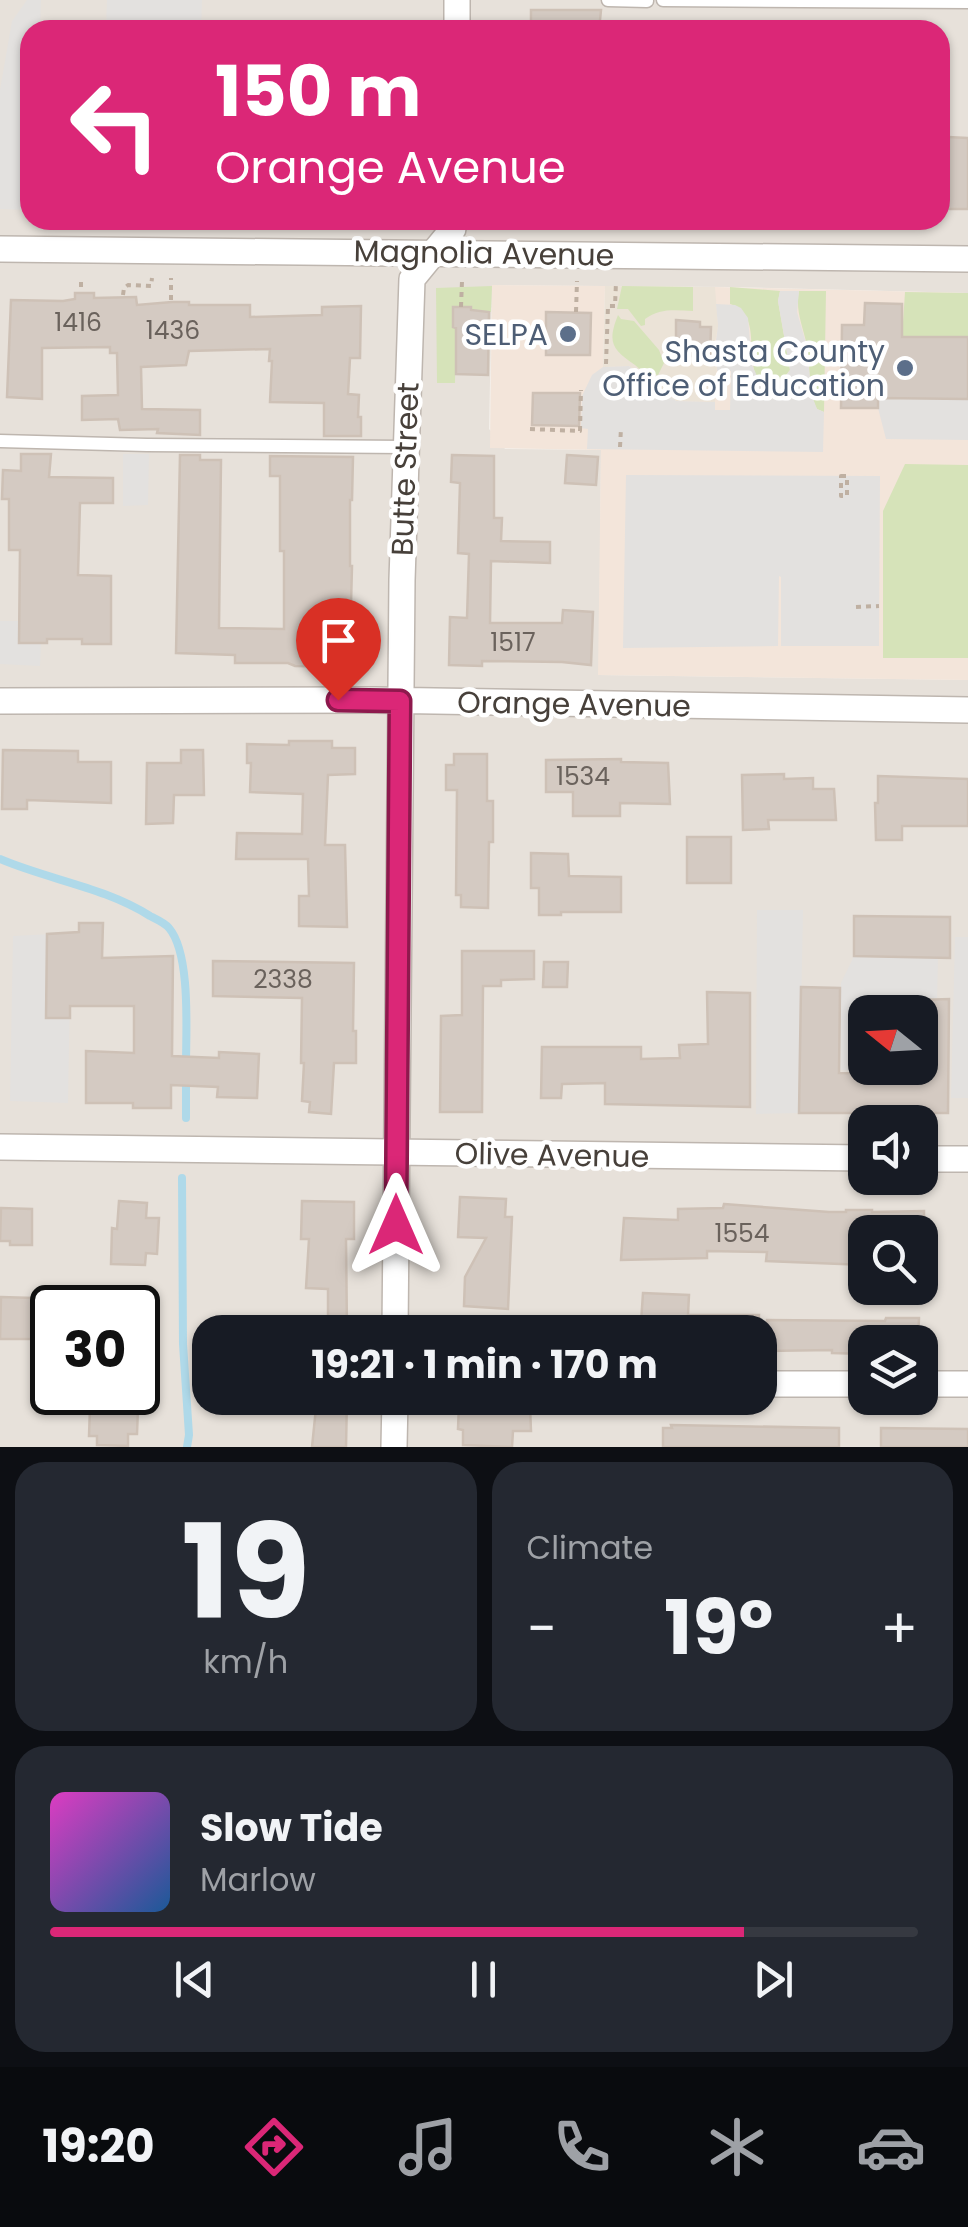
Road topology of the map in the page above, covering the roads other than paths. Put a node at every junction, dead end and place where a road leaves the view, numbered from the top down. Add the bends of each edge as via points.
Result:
1 (608, 0) edge
2 (662, 0) edge
3 (647, 1) edge
4 (968, 2) edge
5 (452, 230) edge
6 (0, 248) edge
7 (434, 253) junction
8 (968, 259) edge
9 (0, 441) edge
10 (405, 447) junction
11 (0, 701) edge
12 (400, 701) junction
13 (968, 710) edge
14 (0, 1147) edge
15 (397, 1153) junction
16 (848, 1158) edge
17 (938, 1159) edge
18 (968, 1159) edge
19 (396, 1315) edge
20 (777, 1384) edge
21 (848, 1384) edge
22 (938, 1384) edge
23 (968, 1384) edge
24 (395, 1415) edge
25 (394, 1447) edge

1 - 3 lane
2 - 4 lane
5 - 7 street, Butte Street
6 - 7 street, Magnolia Avenue
7 - 8 street, Magnolia Avenue
7 - 10 street, Butte Street via 412,279
9 - 10 lane
10 - 12 street, Butte Street
11 - 12 street, Orange Avenue
12 - 13 street, Orange Avenue
12 - 15 street, Butte Street
14 - 15 street, Olive Avenue
15 - 16 street, Olive Avenue
15 - 19 street, Butte Street
17 - 18 street
20 - 21 street
22 - 23 street
24 - 25 street

